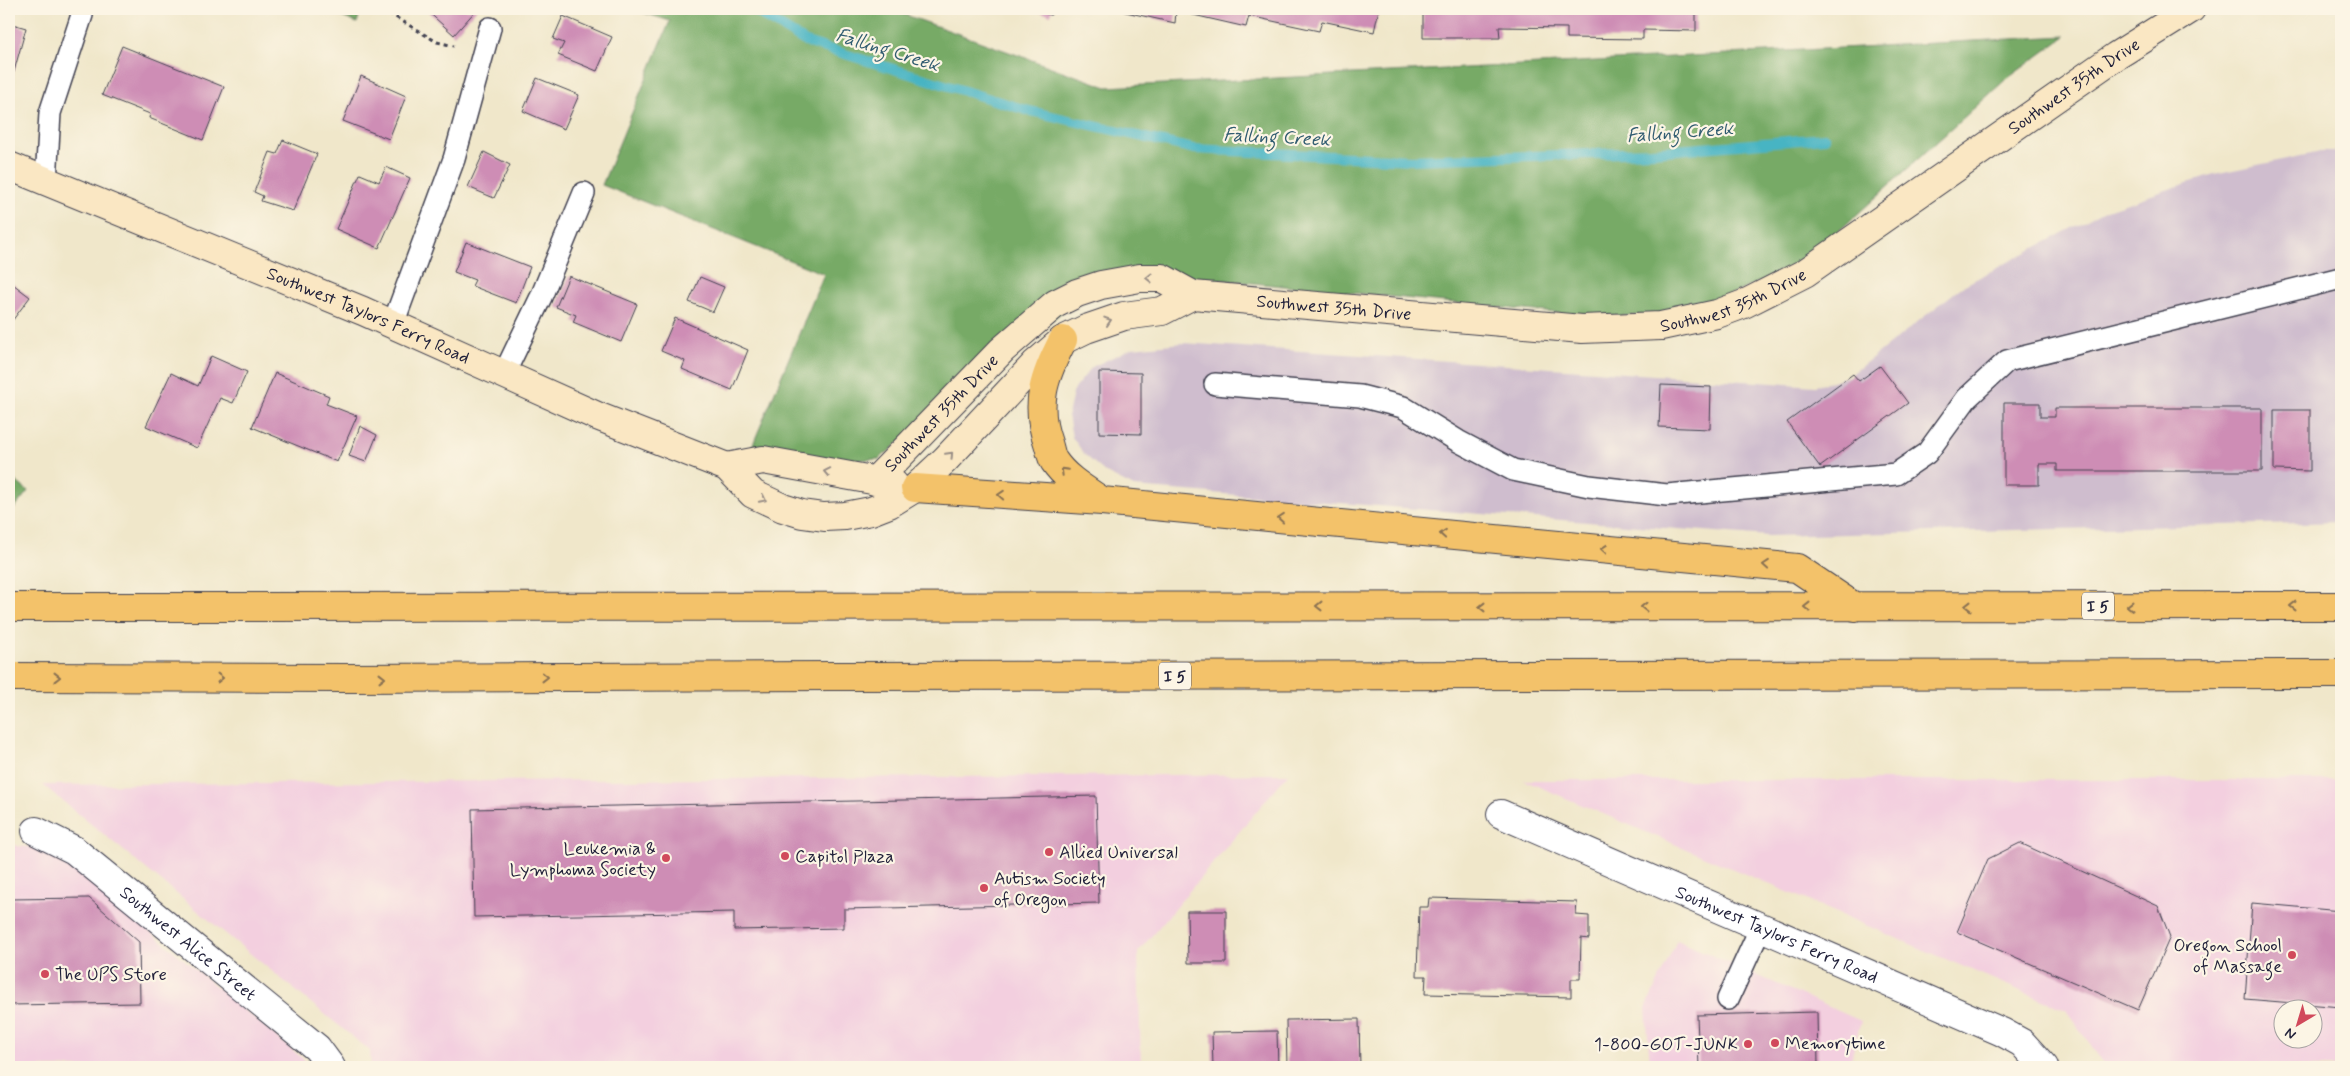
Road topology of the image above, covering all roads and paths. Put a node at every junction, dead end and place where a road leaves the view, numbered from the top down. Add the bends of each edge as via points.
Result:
1 (80, 9) edge
2 (382, 9) edge
3 (2191, 9) edge
4 (490, 28) dead end
5 (462, 48) dead end
6 (9, 166) edge
7 (46, 181) junction
8 (584, 193) dead end
9 (2341, 278) edge
10 (1193, 295) junction
11 (393, 324) junction
12 (1063, 340) junction
13 (504, 374) junction
14 (1215, 384) dead end
15 (727, 466) junction
16 (875, 481) junction
17 (915, 488) junction
18 (1102, 501) junction
19 (2341, 606) edge
20 (9, 607) edge
21 (1855, 607) junction
22 (2341, 674) edge
23 (9, 677) edge
24 (1501, 814) dead end
25 (36, 831) dead end
26 (1761, 926) junction
27 (1728, 999) dead end
28 (331, 1067) edge
29 (2044, 1067) edge

1 - 7 lane via 82,15 50,112
2 - 5 path via 437,42
3 - 10 street, Southwest 35th Drive via 2116,56 1805,273 1717,314 1661,326 1582,329
4 - 11 lane via 454,159
6 - 7 street, Southwest Taylors Ferry Road
7 - 11 street, Southwest Taylors Ferry Road
8 - 13 lane via 541,297
9 - 14 lane via 2007,360 1967,398 1927,453 1896,474 1667,495 1590,486 1513,470 1403,407 1360,396
12 -> 10 street, Southwest 35th Drive via 1110,320 1162,310
10 -> 16 street, Southwest 35th Drive via 1162,278 1140,278 1101,285 1055,304 1002,350
11 - 13 street, Southwest Taylors Ferry Road
17 -> 12 street, Southwest 35th Drive via 1035,364
18 -> 12 highway via 1075,482 1054,461 1044,432 1040,405 1045,379
13 - 15 street, Southwest Taylors Ferry Road via 638,433
16 -> 15 street, Southwest Taylors Ferry Road via 763,460
15 -> 17 street, Southwest Taylors Ferry Road via 753,494 783,508 824,517 871,511
16 - 17 street, Southwest Taylors Ferry Road
18 -> 17 highway
21 -> 18 highway via 1797,568
19 -> 21 highway, I 5
21 -> 20 highway, I 5
23 -> 22 highway, I 5
24 - 26 street, Southwest Taylors Ferry Road
25 - 28 street, Southwest Alice Street via 74,850 317,1048
26 - 27 lane
26 - 29 street, Southwest Taylors Ferry Road via 2002,1032 2022,1043

